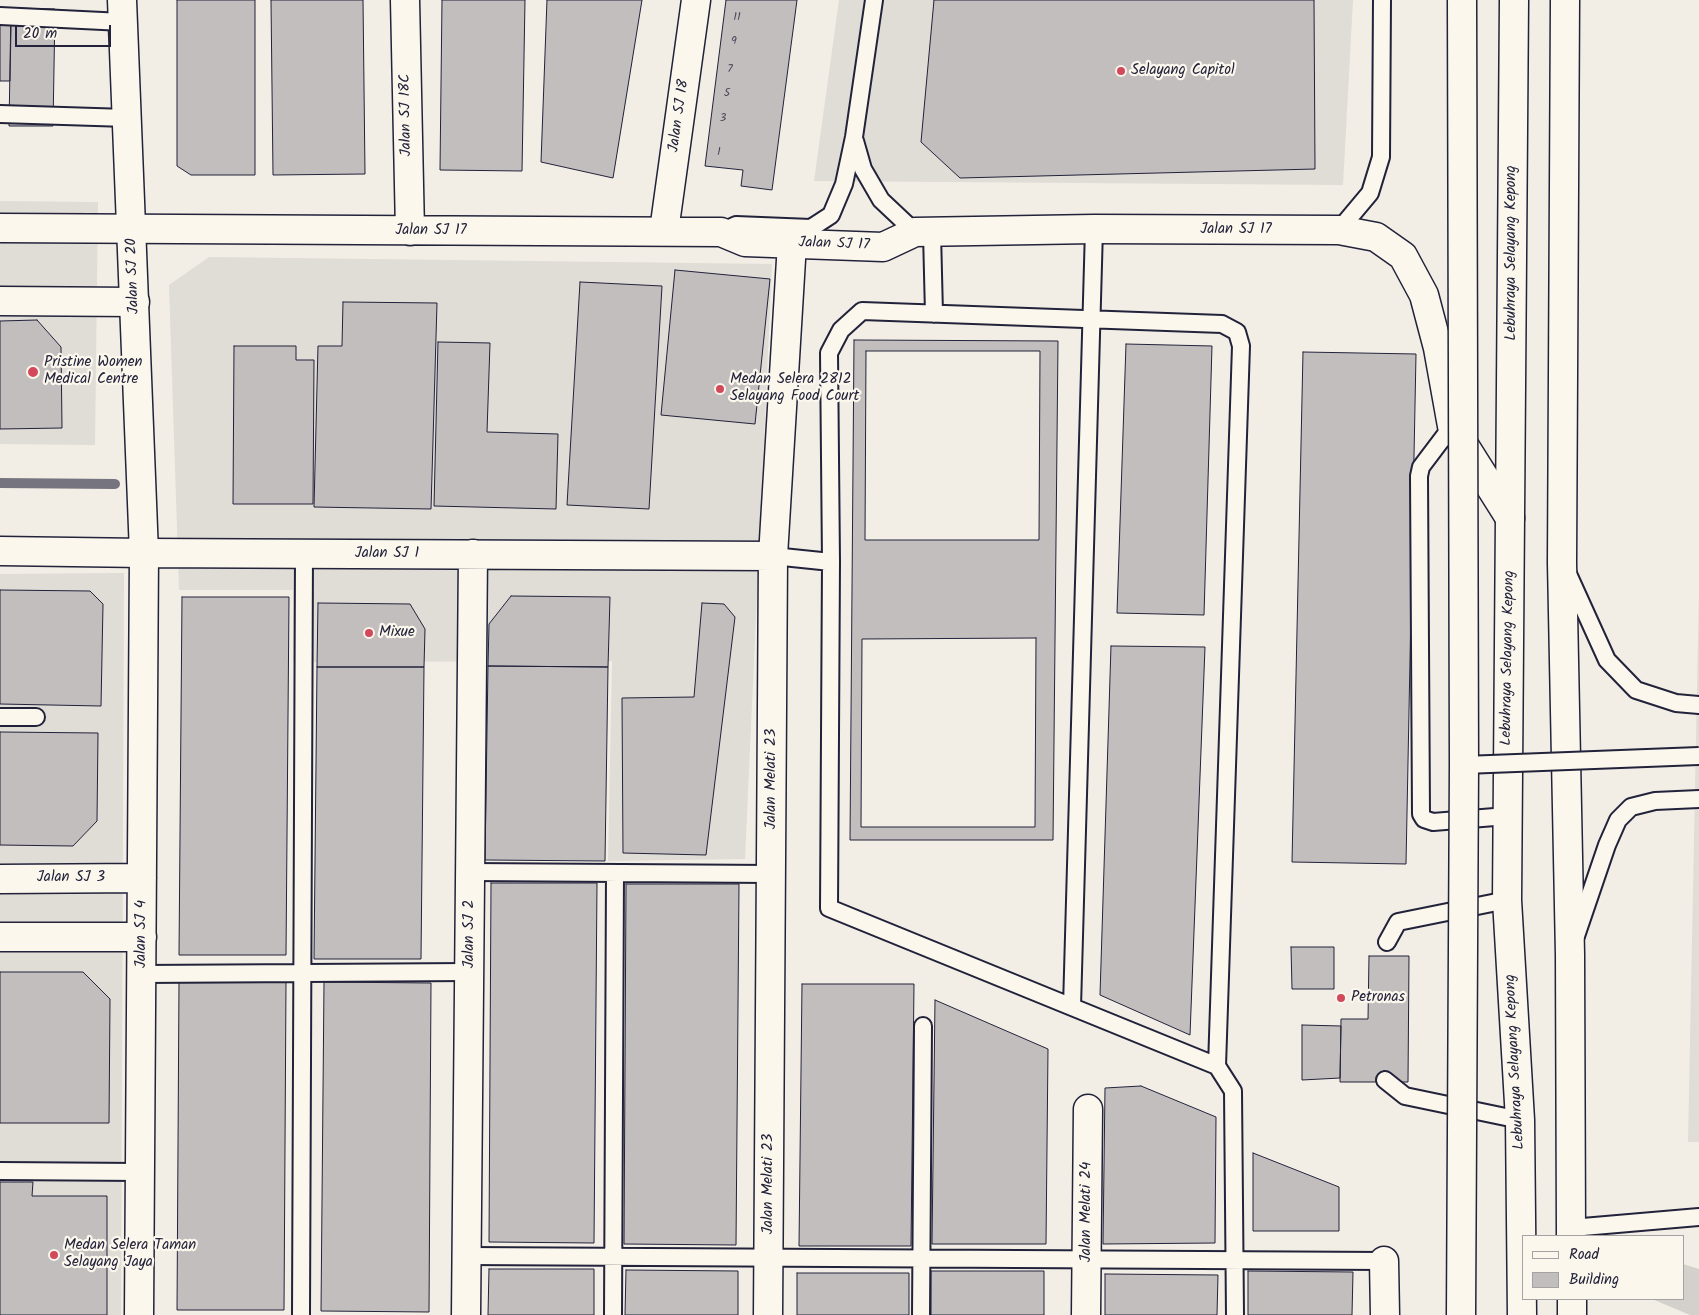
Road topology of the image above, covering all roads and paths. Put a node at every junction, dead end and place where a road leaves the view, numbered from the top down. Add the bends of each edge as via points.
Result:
1 (405, 0) edge
2 (696, 0) edge
3 (874, 0) edge
4 (1382, 0) edge
5 (1462, 0) edge
6 (1514, 0) edge
7 (1565, 0) edge
8 (123, 11) edge
9 (0, 16) edge
10 (0, 114) edge
11 (127, 118) junction
12 (854, 137) junction
13 (0, 228) edge
14 (132, 229) junction
15 (1094, 229) junction
16 (410, 230) junction
17 (1339, 230) junction
18 (664, 231) junction
19 (721, 232) junction
20 (923, 232) junction
21 (792, 243) junction
22 (0, 302) edge
23 (135, 302) junction
24 (934, 314) junction
25 (1092, 320) junction
26 (1452, 426) junction
27 (1510, 518) junction
28 (0, 551) edge
29 (144, 552) junction
30 (304, 553) junction
31 (473, 554) junction
32 (774, 556) junction
33 (832, 562) junction
34 (1562, 563) junction
35 (1699, 706) edge
36 (0, 716) edge
37 (36, 716) dead end
38 (1699, 756) edge
39 (1464, 765) junction
40 (1699, 799) edge
41 (1507, 816) junction
42 (470, 872) junction
43 (615, 873) junction
44 (772, 874) junction
45 (0, 878) edge
46 (142, 878) junction
47 (1507, 900) junction
48 (0, 937) edge
49 (142, 937) junction
50 (1387, 942) dead end
51 (1570, 955) junction
52 (469, 972) junction
53 (303, 973) junction
54 (142, 974) junction
55 (1072, 1007) junction
56 (923, 1026) dead end
57 (1217, 1066) junction
58 (1384, 1080) dead end
59 (1088, 1108) dead end
60 (1520, 1120) junction
61 (0, 1171) edge
62 (140, 1172) junction
63 (1699, 1217) edge
64 (1571, 1232) edge
65 (467, 1256) junction
66 (612, 1256) junction
67 (768, 1257) junction
68 (922, 1259) junction
69 (1087, 1260) junction
70 (1236, 1261) junction
71 (1384, 1262) joint
72 (1572, 1300) edge
73 (139, 1315) edge
74 (302, 1315) edge
75 (466, 1315) edge
76 (613, 1315) edge
77 (768, 1315) edge
78 (921, 1315) edge
79 (1086, 1315) edge
80 (1236, 1315) edge
81 (1385, 1315) edge
82 (1461, 1315) edge
83 (1522, 1315) edge
84 (1572, 1315) edge

1 - 16 street, Jalan SJ 18C
2 - 18 street, Jalan SJ 18
3 - 12 lane
4 - 17 lane via 1381,157 1370,193
5 - 39 street, bridge
6 - 27 street, Lebuhraya Selayang Kepong
7 - 34 street
8 - 9 lane
8 - 11 street, Jalan SJ 20
10 - 11 lane
11 - 14 street, Jalan SJ 20
12 - 19 lane via 844,184 831,215 811,228 736,225
12 - 20 lane via 862,169 881,200
13 - 14 street, Jalan SJ 17
14 - 16 street, Jalan SJ 17
14 - 23 street, Jalan SJ 20
15 - 17 street, Jalan SJ 17
15 - 20 street, Jalan SJ 17
15 - 25 lane
16 - 18 street, Jalan SJ 17
17 - 26 street, Jalan SJ 17 via 1376,236 1403,256 1424,295 1438,348
18 - 19 street, Jalan SJ 17
19 - 21 street, Jalan SJ 17 via 745,242
20 - 21 street, Jalan SJ 17 via 883,247
20 - 24 lane
21 - 32 street, Jalan Melati 23
22 - 23 street
23 - 29 street, Jalan SJ 20
24 - 25 lane
24 - 33 lane via 862,311 841,330 828,353
25 - 55 lane
25 - 57 lane via 1222,324 1236,332 1242,346
26 - 27 street, Jalan SJ 17
26 - 41 lane via 1421,467 1419,476 1420,814 1424,820 1433,822
27 - 41 street, Lebuhraya Selayang Kepong
28 - 29 street, Jalan SJ 1
29 - 30 street, Jalan SJ 1
29 - 46 street, Jalan SJ 4
30 - 31 street, Jalan SJ 1
30 - 53 lane
31 - 32 street, Jalan SJ 1
31 - 42 street, Jalan SJ 2
32 - 33 lane
32 - 44 street, Jalan Melati 23
33 - 55 lane via 828,908
34 - 35 lane via 1607,660 1636,690 1676,703
34 - 51 street
36 - 37 lane
38 - 39 lane, bridge
39 - 82 street, bridge
40 - 51 lane via 1631,807 1618,820
41 - 47 street, Lebuhraya Selayang Kepong
42 - 43 lane
42 - 52 street, Jalan SJ 2
43 - 44 lane
43 - 66 lane
44 - 67 street, Jalan Melati 23
45 - 46 street, Jalan SJ 3
46 - 49 street, Jalan SJ 4
47 - 50 lane via 1398,922
47 - 60 street, Lebuhraya Selayang Kepong
48 - 49 street
49 - 54 street, Jalan SJ 4
51 - 64 street
52 - 53 lane
52 - 65 street, Jalan SJ 2
53 - 54 lane
53 - 74 lane
54 - 62 street, Jalan SJ 4
55 - 57 lane
56 - 68 lane
57 - 70 lane via 1233,1091
58 - 60 lane via 1405,1096
59 - 69 street, Jalan Melati 24
60 - 83 street, Lebuhraya Selayang Kepong
61 - 62 lane
62 - 73 street, Jalan SJ 4
63 - 64 lane
65 - 66 lane
65 - 75 street, Jalan SJ 2
66 - 67 lane
66 - 76 lane
67 - 68 lane
67 - 77 street, Jalan Melati 23
68 - 69 lane
68 - 78 lane
69 - 70 lane
69 - 79 street, Jalan Melati 24
70 - 71 lane
70 - 80 lane
71 - 81 street
72 - 84 street

